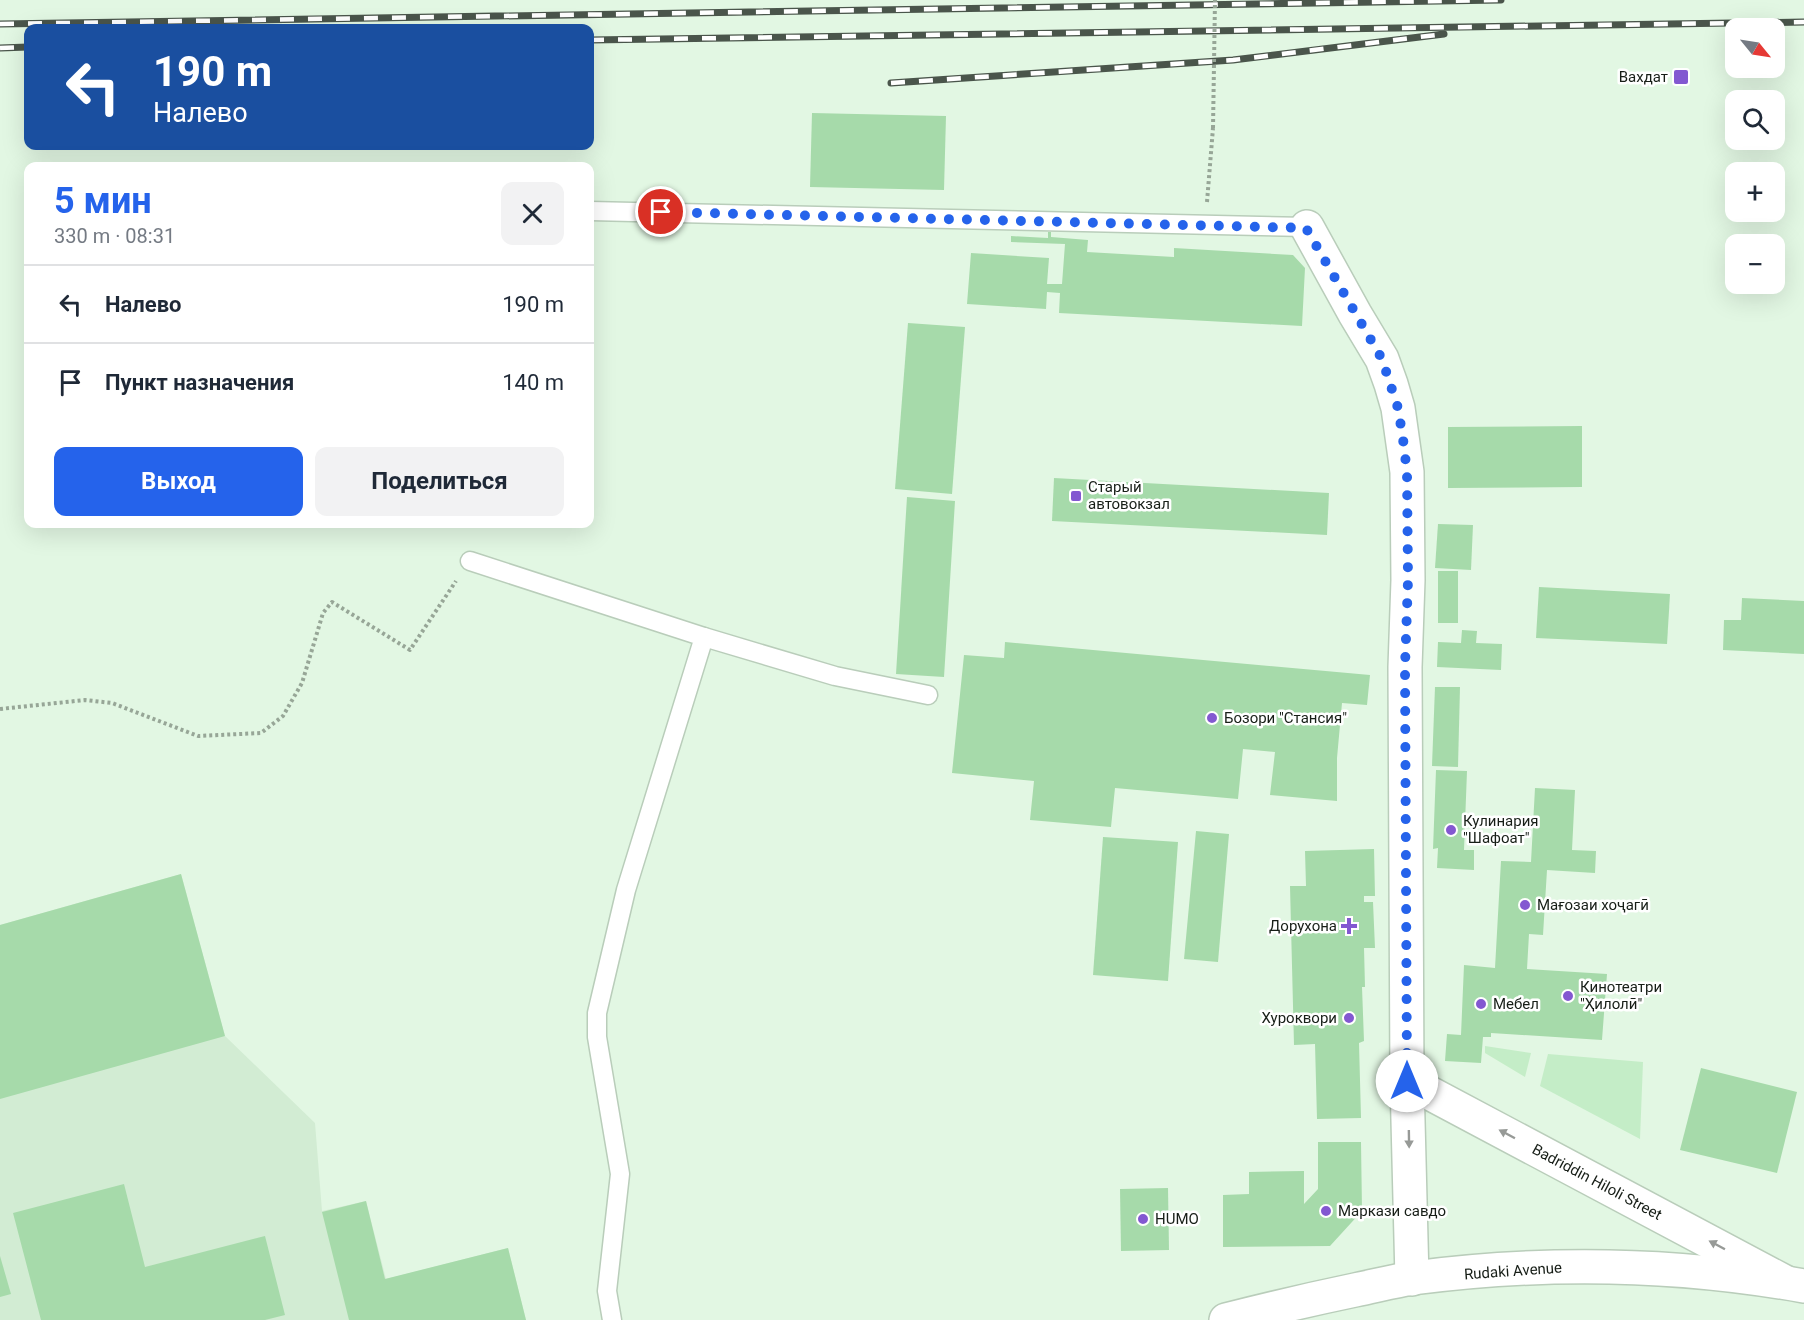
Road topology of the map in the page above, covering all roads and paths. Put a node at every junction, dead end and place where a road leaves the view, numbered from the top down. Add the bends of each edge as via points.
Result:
1 (1215, 0) edge
2 (594, 211) edge
3 (1206, 224) junction
4 (1306, 228) joint
5 (470, 561) joint
6 (704, 637) junction
7 (928, 695) dead end
8 (0, 710) edge
9 (1407, 1081) junction
10 (1412, 1278) junction
11 (1795, 1284) edge
12 (612, 1320) edge
13 (1226, 1320) edge

1 - 3 path, bridge via 1213,128
2 - 3 lane
3 - 4 lane
4 - 9 street via 1382,359 1398,408 1407,472
5 - 6 lane
5 - 8 path via 410,650 333,602 323,613 302,682 283,716 261,733 198,736 112,703 85,700
6 - 7 lane via 835,676
6 - 12 lane via 626,891 597,1013 597,1037 620,1174 607,1291
9 -> 10 street
11 -> 9 street, Badriddin Hiloli Street
10 - 11 street, Rudaki Avenue via 1540,1267 1623,1267 1707,1272
10 - 13 street, Rudaki Avenue

